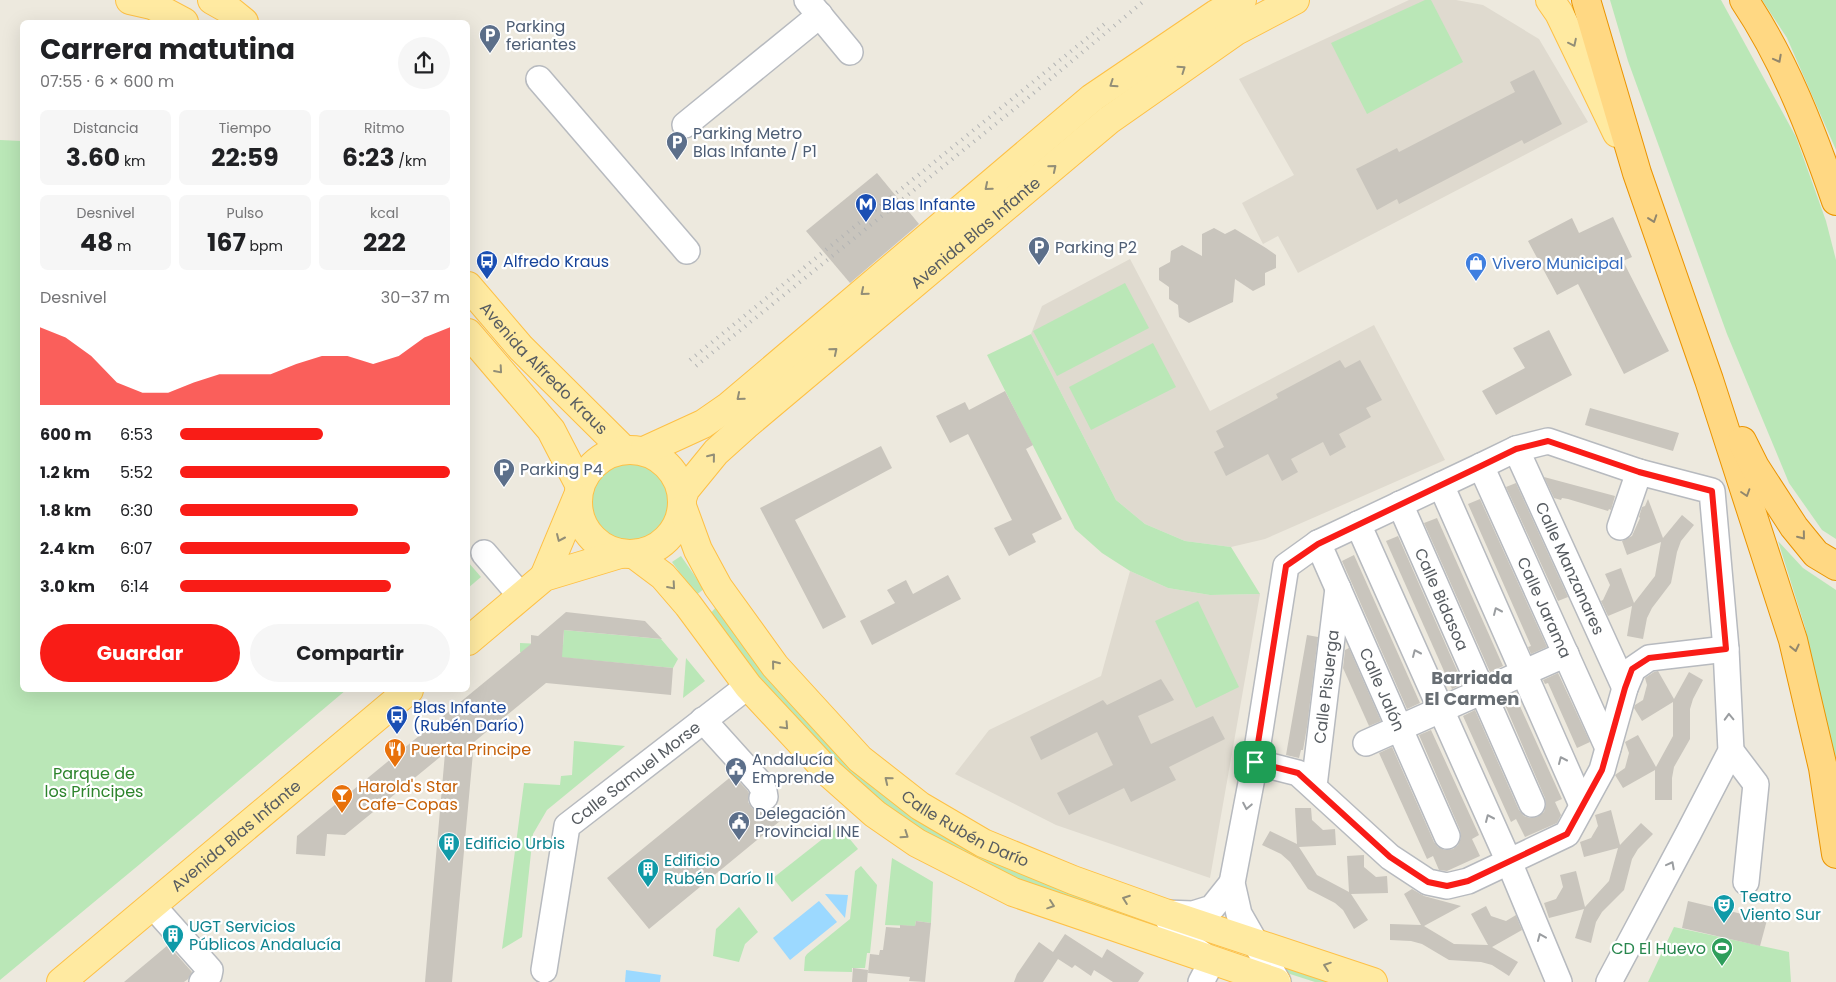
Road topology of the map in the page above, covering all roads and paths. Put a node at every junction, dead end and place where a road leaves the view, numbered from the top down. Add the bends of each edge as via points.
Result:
1 (130, 0) edge
2 (212, 0) edge
3 (1242, 0) edge
4 (1295, 0) edge
5 (1550, 0) edge
6 (1586, 0) edge
7 (1744, 0) edge
8 (814, 8) edge
9 (180, 20) edge
10 (242, 20) edge
11 (850, 52) dead end
12 (539, 79) dead end
13 (685, 125) dead end
14 (1637, 173) junction
15 (1836, 202) edge
16 (687, 252) dead end
17 (470, 288) edge
18 (470, 335) edge
19 (1709, 380) junction
20 (1516, 449) junction
21 (634, 451) junction
22 (1481, 466) junction
23 (1639, 472) junction
24 (1441, 485) junction
25 (578, 492) junction
26 (683, 503) junction
27 (1400, 504) junction
28 (1358, 524) junction
29 (1620, 527) dead end
30 (1318, 544) junction
31 (484, 553) dead end
32 (628, 554) junction
33 (1836, 566) edge
34 (544, 577) junction
35 (1338, 588) junction
36 (521, 596) junction
37 (470, 639) edge
38 (1726, 649) junction
39 (1566, 654) junction
40 (1524, 673) junction
41 (748, 686) junction
42 (1625, 688) junction
43 (1482, 691) junction
44 (407, 692) edge
45 (1441, 710) junction
46 (703, 720) junction
47 (1400, 728) junction
48 (1366, 743) dead end
49 (1608, 748) junction
50 (1731, 751) junction
51 (1255, 762) junction
52 (1314, 786) junction
53 (762, 798) dead end
54 (1532, 804) dead end
55 (1582, 805) junction
56 (1447, 836) dead end
57 (1836, 854) edge
58 (1509, 862) junction
59 (1746, 882) dead end
60 (1232, 884) junction
61 (152, 905) junction
62 (1165, 913) junction
63 (1255, 942) junction
64 (544, 970) dead end
65 (1207, 971) edge
66 (60, 982) edge
67 (202, 982) edge
68 (1277, 982) edge
69 (1373, 982) edge
70 (1560, 982) edge
71 (1608, 982) edge

1 - 9 main road via 152,5
2 - 10 main road
3 -> 21 main road, Avenida Blas Infante via 1216,14 1092,98 729,406 703,424
26 -> 4 main road, Avenida Blas Infante via 685,490 716,452 746,425 1109,120 1236,31
5 -> 14 main road
6 - 14 highway
7 -> 15 highway via 1789,82 1813,136
8 - 11 street
8 - 13 street
12 - 16 street
14 -> 19 highway
17 - 21 main road, Avenida Alfredo Kraus via 521,348
18 -> 25 main road, Avenida Alfredo Kraus via 551,430
19 -> 33 highway via 1755,467 1794,527 1816,554
19 -> 57 highway via 1793,640 1823,768
20 - 22 street
20 - 23 street via 1548,441
20 - 42 street, Calle Manzanares
21 - 25 main road via 610,454 597,461 586,472
21 - 26 main road via 658,458 670,468 678,481
22 - 24 street
22 - 39 street, Calle Jarama
23 - 29 street
23 - 38 street via 1712,491
24 - 27 street
40 -> 24 street
25 - 32 main road via 578,514 593,540 606,549
25 -> 34 main road
26 - 32 main road via 677,526 667,540 652,550
62 -> 26 main road, Calle Rubén Darío via 983,844 920,806 860,758 775,666 721,592 698,550
27 - 28 street
27 - 43 street, Calle Bidasoa
28 - 30 street
45 -> 28 street
30 - 35 street, Calle Jalón
30 - 51 street via 1286,566
31 - 36 street
32 - 34 main road
32 -> 41 main road via 663,576
34 - 36 main road
35 - 47 street, Calle Jalón
35 - 52 street, Calle Pisuerga
36 - 37 main road
38 - 42 street via 1649,658 1632,669
50 -> 38 street
39 - 40 street
39 - 49 street, Calle Jarama
40 - 43 street
55 -> 40 street
41 - 46 street, Calle Samuel Morse
41 -> 65 main road via 830,774 875,814 917,843 1013,892
42 - 49 street
43 - 45 street
43 - 54 street, Calle Bidasoa
44 - 61 main road, Avenida Blas Infante
45 - 47 street
58 -> 45 street
46 - 53 street via 759,782 764,790
46 - 64 street, Calle Samuel Morse via 567,826
47 - 48 street
47 - 56 street, Calle Jalón
49 - 55 street via 1602,770
50 - 59 street via 1756,784
71 -> 50 street
51 - 52 street via 1298,773
51 -> 60 street
52 - 58 street via 1390,857 1428,882 1447,886 1468,881
55 - 58 street via 1567,834
70 -> 58 street
60 - 62 street via 1212,908 1193,914
60 - 63 street via 1238,914
61 - 66 main road, Avenida Blas Infante
61 - 67 street via 210,970
62 - 63 main road, Calle Rubén Darío
62 - 65 street via 1177,937
63 - 68 street
69 -> 63 main road, Calle Rubén Darío
65 - 68 main road

